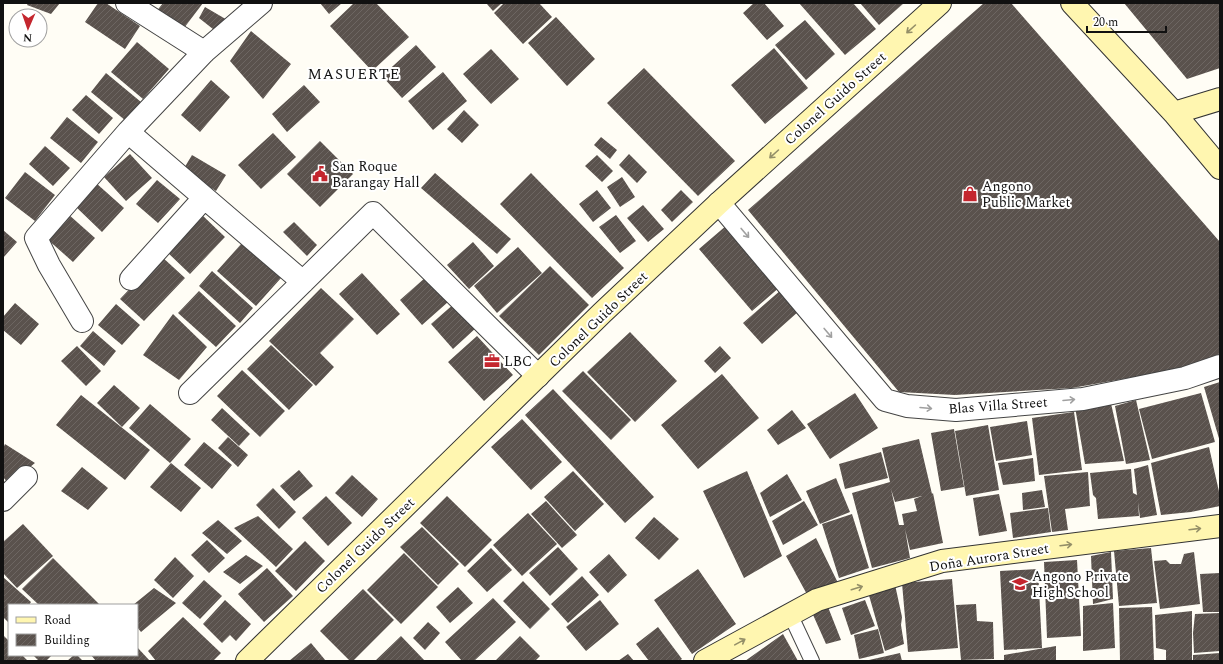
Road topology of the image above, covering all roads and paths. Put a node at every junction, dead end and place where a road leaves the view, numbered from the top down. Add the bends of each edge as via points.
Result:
1 (127, 3) edge
2 (261, 3) edge
3 (940, 3) edge
4 (1072, 3) edge
5 (204, 52) junction
6 (1220, 99) edge
7 (1174, 113) junction
8 (128, 132) junction
9 (1220, 168) edge
10 (204, 198) junction
11 (719, 203) junction
12 (131, 279) dead end
13 (303, 282) junction
14 (82, 321) dead end
15 (1220, 366) edge
16 (538, 376) junction
17 (190, 393) dead end
18 (26, 477) dead end
19 (3, 500) edge
20 (1220, 526) edge
21 (790, 614) junction
22 (246, 661) edge
23 (706, 661) edge
24 (812, 661) edge

1 - 5 street
2 - 5 street
3 -> 11 street, Colonel Guido Street
4 - 7 street
5 - 8 street
6 - 7 street
7 - 9 street
8 - 10 street
8 - 14 street via 36,238
10 - 12 street
10 - 13 street
11 -> 15 street, Blas Villa Street via 885,400 907,406 956,410 1083,399 1185,378
11 - 16 street, Colonel Guido Street
13 - 16 street via 374,213
13 - 17 street
16 - 22 street, Colonel Guido Street
18 - 19 street
21 -> 20 street, Doña Aurora Street via 817,600 942,561
23 -> 21 street, Doña Aurora Street
21 - 24 lane

